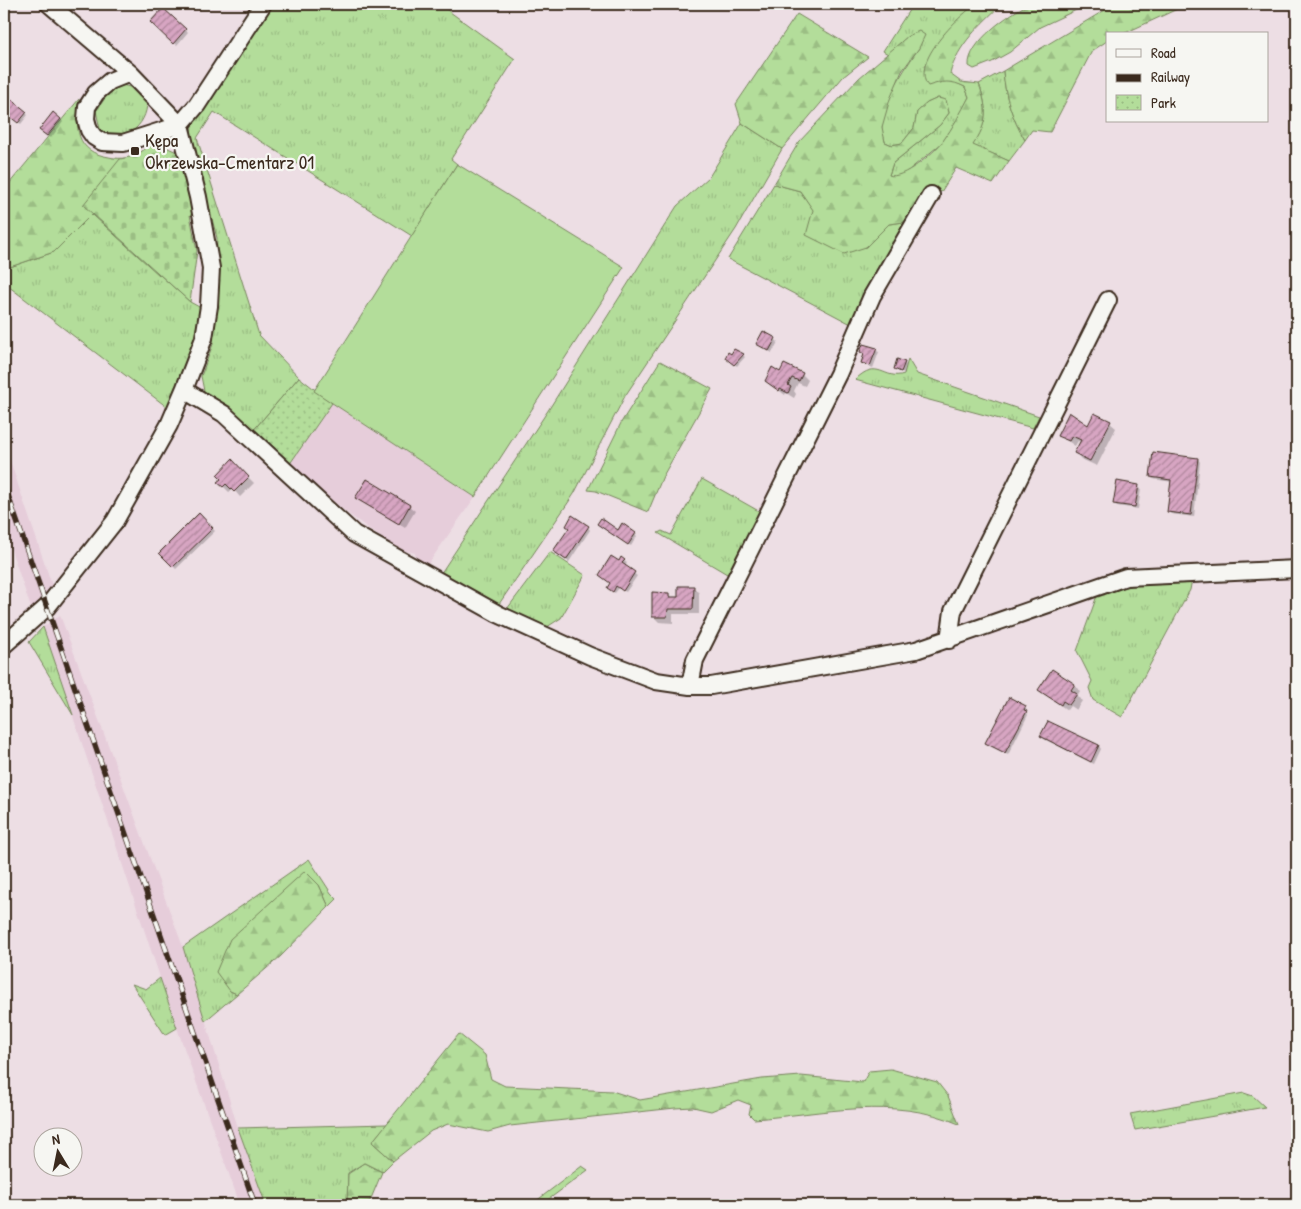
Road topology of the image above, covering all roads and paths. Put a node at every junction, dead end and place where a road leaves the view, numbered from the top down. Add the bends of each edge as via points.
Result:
1 (49, 4) edge
2 (263, 4) edge
3 (130, 73) junction
4 (180, 125) junction
5 (930, 195) dead end
6 (1108, 300) dead end
7 (184, 390) junction
8 (1297, 569) edge
9 (949, 640) junction
10 (4, 646) edge
11 (690, 686) junction

1 - 3 street
2 - 4 street
3 - 4 street
3 - 4 street via 96,93 87,107 86,119 94,137 102,142 123,143
4 - 7 street via 211,268 204,338
5 - 11 street via 872,296 838,374 695,660
6 - 9 street via 953,611
7 - 10 street via 169,425 115,520 47,607
7 - 11 street via 224,414 354,534 377,549 498,614 590,656 656,681
8 - 9 street via 1126,578
9 - 11 street via 906,652 711,686

